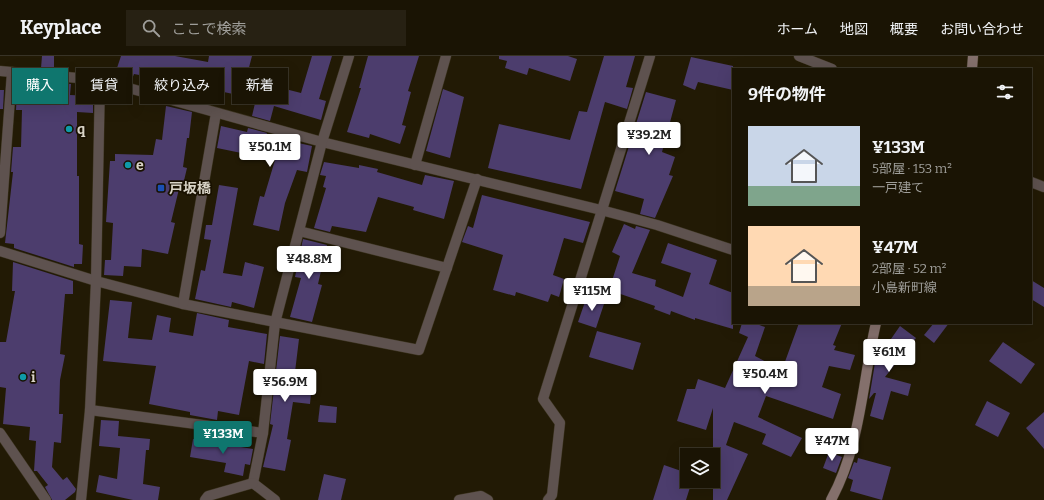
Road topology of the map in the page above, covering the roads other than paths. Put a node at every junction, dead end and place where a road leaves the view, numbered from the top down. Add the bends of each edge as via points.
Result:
1 (349, 56) edge
2 (446, 56) edge
3 (650, 56) edge
4 (799, 56) edge
5 (973, 56) edge
6 (829, 68) edge
7 (972, 68) edge
8 (0, 70) edge
9 (12, 72) joint
10 (132, 89) edge
11 (100, 104) edge
12 (216, 113) junction
13 (322, 142) junction
14 (415, 165) junction
15 (477, 179) junction
16 (1032, 182) edge
17 (1044, 187) edge
18 (601, 210) junction
19 (299, 232) junction
20 (0, 233) edge
21 (732, 250) edge
22 (0, 251) edge
23 (447, 268) junction
24 (96, 281) junction
25 (184, 304) junction
26 (275, 323) junction
27 (876, 324) edge
28 (90, 410) junction
29 (0, 433) edge
30 (263, 433) junction
31 (253, 483) junction
32 (554, 498) edge
33 (46, 500) edge
34 (81, 500) edge
35 (205, 500) edge
36 (275, 500) edge
37 (459, 500) edge
38 (488, 500) edge
39 (831, 500) edge

1 - 13 street
2 - 14 street
3 - 18 street
4 - 6 street
5 - 7 main road
8 - 9 street
9 - 20 street
10 - 12 street
11 - 24 street
12 - 13 street
12 - 25 street
13 - 14 street
13 - 19 street
14 - 15 street
15 - 18 street
15 - 23 street
16 - 17 street
18 - 21 street
18 - 32 street via 543,399 560,423
19 - 23 street
19 - 26 street
22 - 24 street
23 - 26 street via 419,350
24 - 25 street
24 - 28 street
25 - 26 street
26 - 30 street
27 - 39 main road via 855,438 849,461
28 - 30 street
28 - 34 street
29 - 33 street
30 - 31 street
31 - 35 street via 208,496
31 - 36 street
37 - 38 street via 481,496

